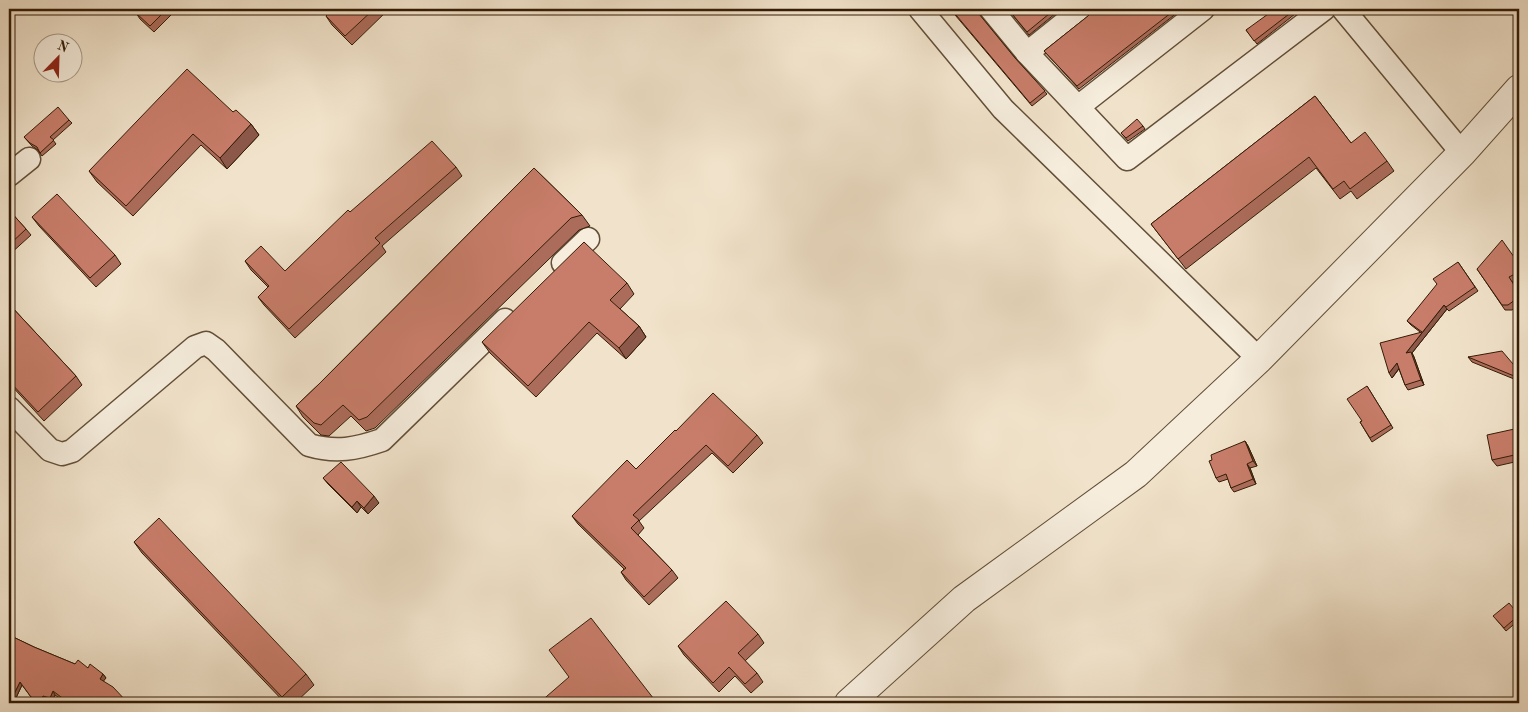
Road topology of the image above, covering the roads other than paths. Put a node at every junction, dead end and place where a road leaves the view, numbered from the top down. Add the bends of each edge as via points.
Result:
1 (920, 9) edge
2 (991, 9) edge
3 (1082, 9) edge
4 (1202, 9) edge
5 (1324, 9) edge
6 (1343, 9) edge
7 (1027, 53) junction
8 (1519, 88) edge
9 (1078, 107) junction
10 (1462, 152) junction
11 (30, 159) dead end
12 (9, 175) edge
13 (588, 239) dead end
14 (546, 281) edge
15 (517, 308) edge
16 (1259, 359) junction
17 (9, 408) edge
18 (849, 703) edge

1 - 16 street via 1003,109
2 - 7 street
3 - 7 street
4 - 9 street
5 - 9 street via 1127,160
6 - 10 street
7 - 9 street
8 - 10 street
10 - 16 street
11 - 12 street
13 - 14 street
15 - 17 street via 382,440 359,448 325,450 309,445 206,343 195,347 72,451 62,454 50,450
16 - 18 street via 1136,474 964,599

